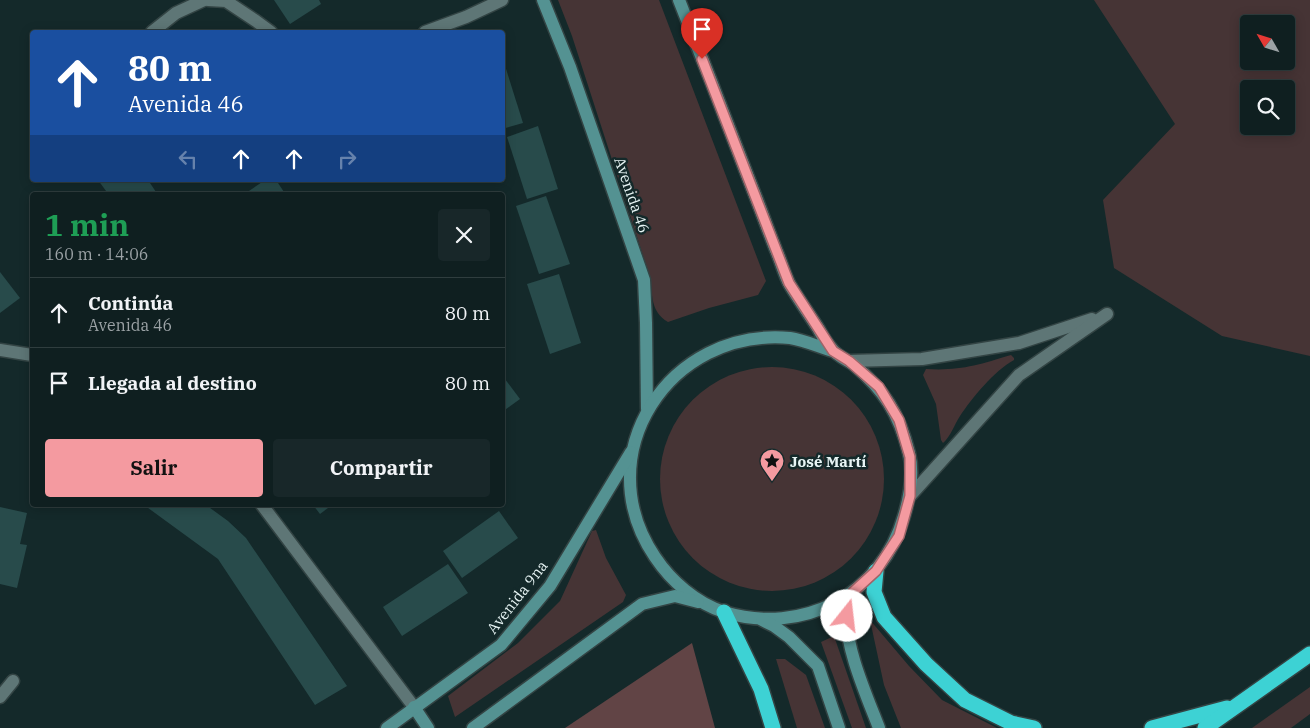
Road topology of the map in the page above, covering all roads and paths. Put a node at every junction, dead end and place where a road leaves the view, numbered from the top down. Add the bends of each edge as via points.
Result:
1 (206, 0) edge
2 (502, 0) edge
3 (543, 0) edge
4 (680, 0) edge
5 (155, 30) edge
6 (268, 30) edge
7 (430, 30) edge
8 (0, 350) edge
9 (833, 351) junction
10 (30, 355) edge
11 (849, 361) junction
12 (648, 409) junction
13 (632, 450) junction
14 (910, 496) junction
15 (264, 507) edge
16 (876, 571) junction
17 (853, 592) junction
18 (704, 603) junction
19 (724, 612) junction
20 (760, 619) junction
21 (1310, 654) edge
22 (13, 681) dead end
23 (0, 697) edge
24 (1238, 706) junction
25 (414, 707) junction
26 (387, 728) edge
27 (428, 728) edge
28 (472, 728) edge
29 (773, 728) edge
30 (839, 728) edge
31 (879, 728) edge
32 (1034, 728) edge
33 (1152, 728) edge
34 (1205, 728) edge

1 - 5 street via 176,13
1 - 6 street via 226,1
2 - 7 street
3 - 12 main road, Avenida 46 via 570,66 644,280
4 - 9 main road via 789,283
8 - 10 street
9 - 11 main road
9 - 12 main road via 793,338 750,339 709,352 674,376
11 - 14 main road via 879,387 899,420 910,457
11 - 14 street via 922,359 1019,343 1106,314 1018,375
12 - 13 main road
13 - 18 main road via 630,495 643,539 668,576
13 - 25 main road, Avenida 9na via 550,586 501,645
14 - 16 main road via 899,536
15 - 25 street
16 - 17 main road
16 - 32 highway via 874,592 884,617 926,664 965,700 1011,723
17 - 20 main road via 824,609 793,618
17 - 31 main road via 847,616 850,642
18 - 19 main road
18 - 28 main road via 675,596 642,604
19 - 20 main road
19 - 29 highway via 761,689
20 - 30 main road via 789,637 818,666
21 - 24 highway
22 - 23 street
24 - 33 highway
24 - 34 highway
25 - 26 main road, Avenida 9na
25 - 27 main road

